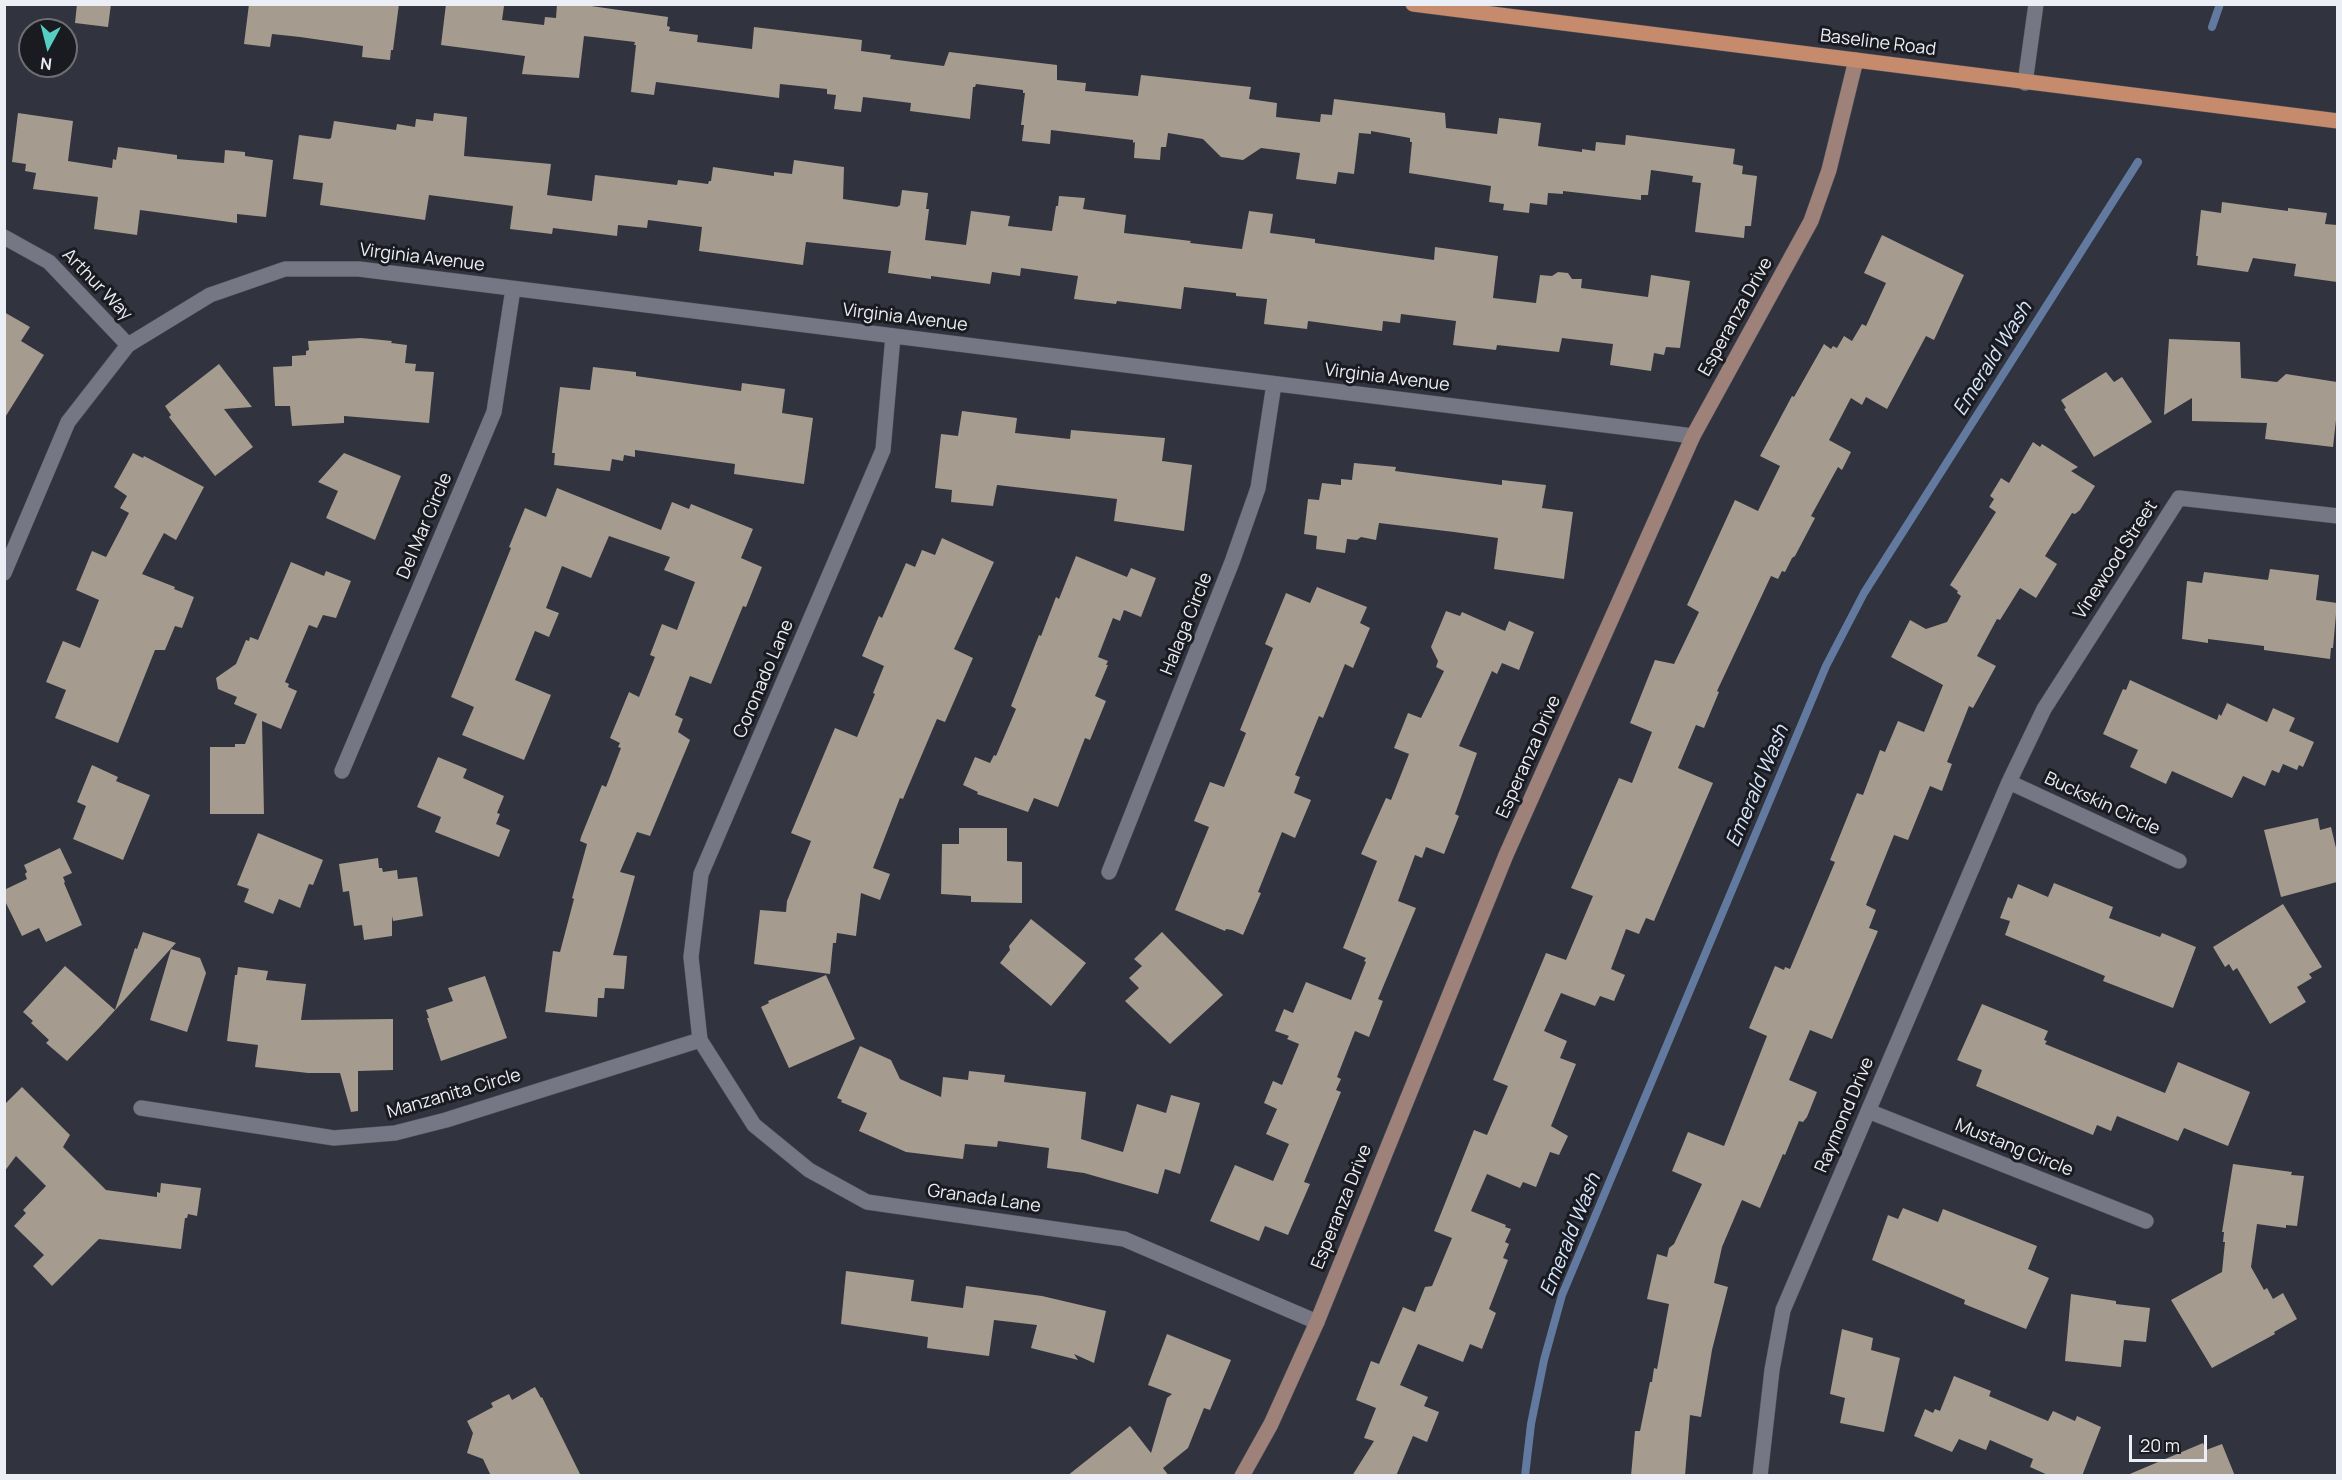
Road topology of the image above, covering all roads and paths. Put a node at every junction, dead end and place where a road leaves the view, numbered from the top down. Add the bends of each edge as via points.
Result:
1 (1413, 4) edge
2 (2036, 4) edge
3 (1856, 60) junction
4 (2025, 82) junction
5 (2337, 121) edge
6 (4, 237) edge
7 (513, 289) junction
8 (893, 336) junction
9 (128, 345) junction
10 (1274, 384) junction
11 (1693, 436) junction
12 (2337, 516) edge
13 (4, 573) edge
14 (342, 771) dead end
15 (2009, 782) junction
16 (2179, 861) dead end
17 (1109, 872) dead end
18 (700, 1040) junction
19 (141, 1108) dead end
20 (1868, 1111) junction
21 (2146, 1221) dead end
22 (1317, 1322) junction
23 (1242, 1476) edge
24 (1760, 1476) edge

1 - 3 main road, Baseline Road
2 - 4 street
3 - 4 main road, Baseline Road
3 - 11 main road, Esperanza Drive via 1829,170 1811,221
4 - 5 main road, Baseline Road
6 - 9 street, Arthur Way via 49,262
7 - 8 street, Virginia Avenue
7 - 9 street, Virginia Avenue via 359,269 285,269 210,295
7 - 14 street, Del Mar Circle via 494,412
8 - 10 street, Virginia Avenue
8 - 18 street, Coronado Lane via 883,450 701,874 691,957
9 - 13 street via 68,422
10 - 11 street, Virginia Avenue
10 - 17 street, Halaga Circle via 1258,488
11 - 22 main road, Esperanza Drive via 1506,855
12 - 15 street, Vinewood Street via 2179,498 2044,709
15 - 16 street, Buckskin Circle
15 - 20 street, Raymond Drive
18 - 19 street, Manzanita Circle via 395,1133 334,1138
18 - 22 street, Granada Lane via 754,1125 809,1170 867,1202 1124,1239
20 - 21 street, Mustang Circle
20 - 24 street, Raymond Drive via 1783,1310
22 - 23 main road, Esperanza Drive via 1271,1424

